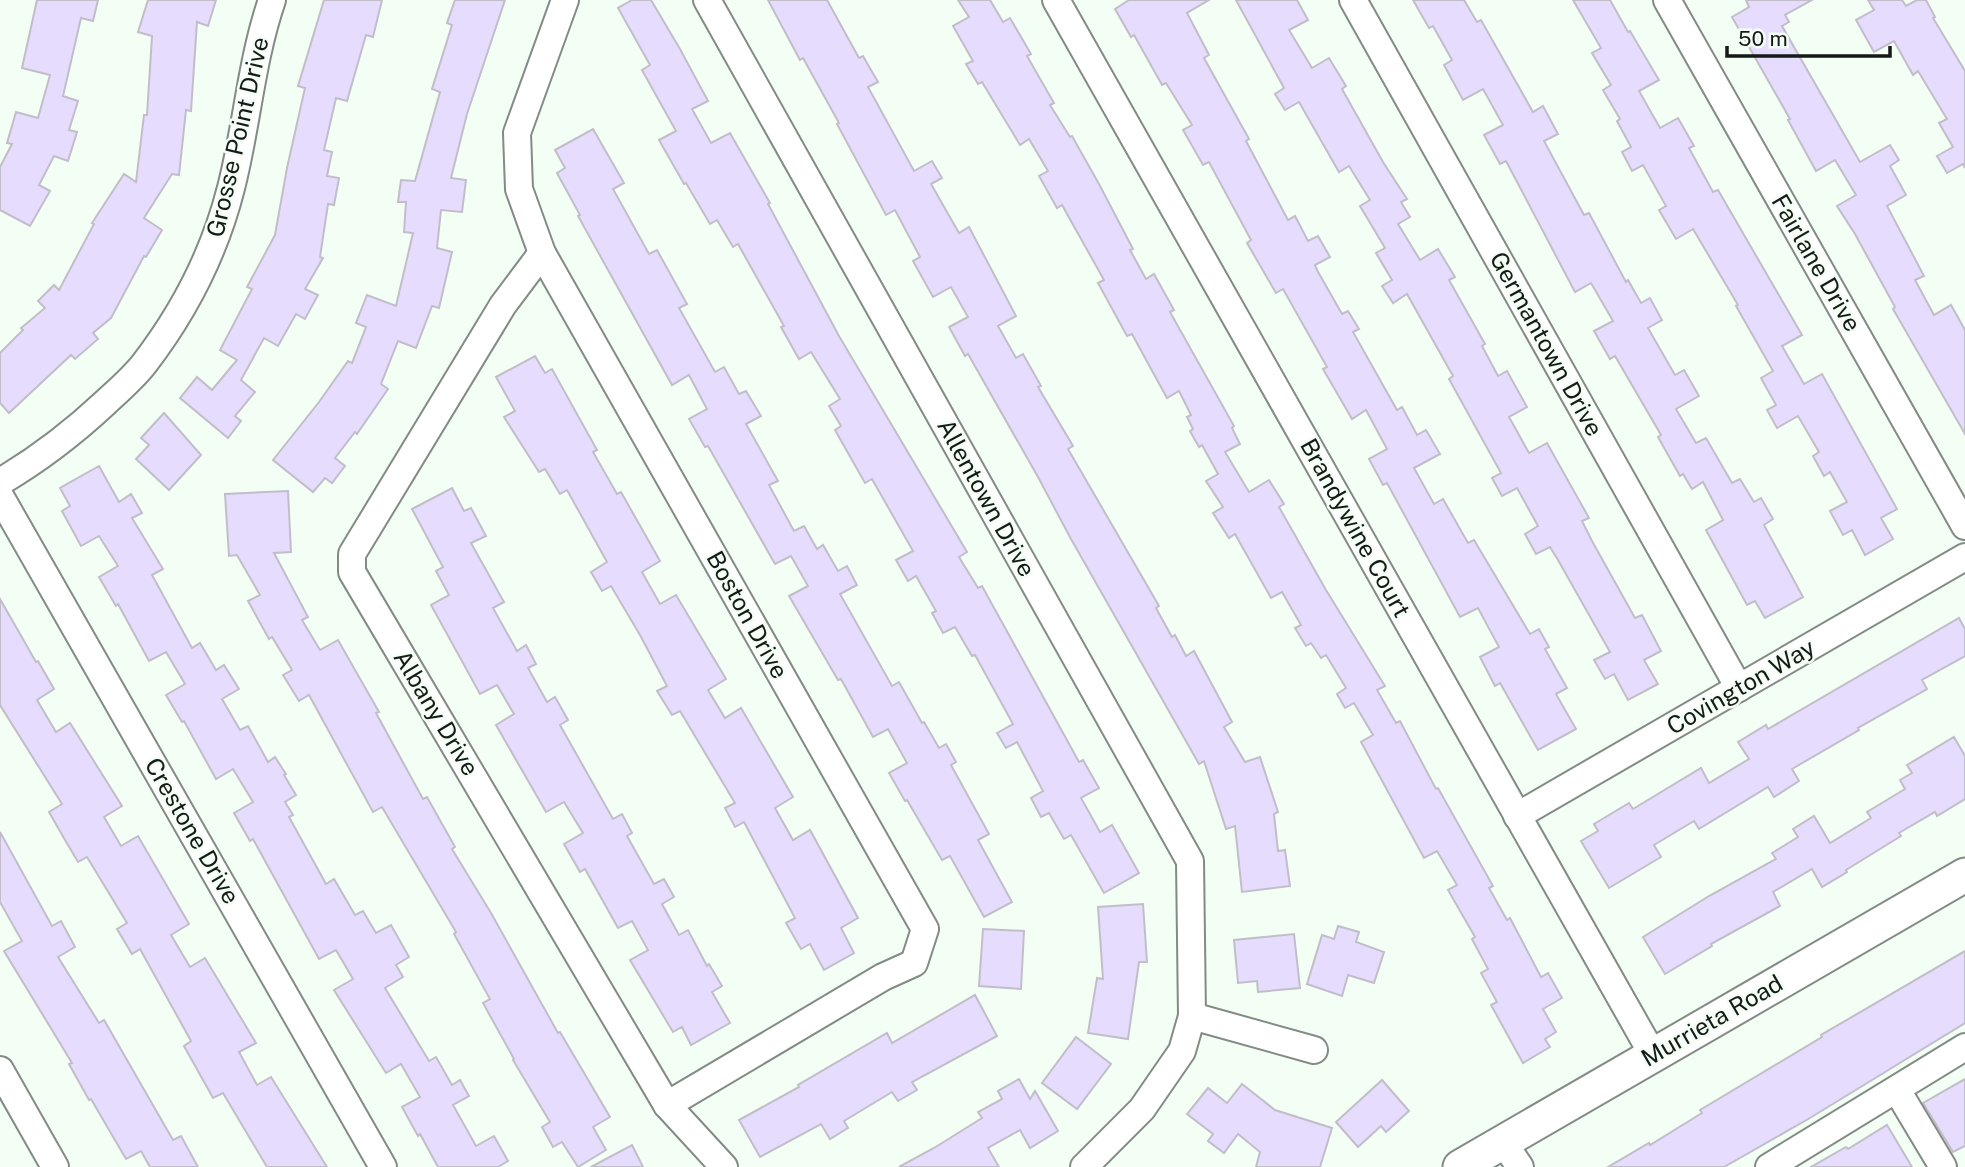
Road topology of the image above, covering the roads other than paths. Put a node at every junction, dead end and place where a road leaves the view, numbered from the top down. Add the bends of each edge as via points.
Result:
1 (272, 0) edge
2 (565, 0) edge
3 (707, 0) edge
4 (1056, 0) edge
5 (1353, 0) edge
6 (1667, 0) edge
7 (542, 253) junction
8 (0, 482) edge
9 (0, 496) edge
10 (1965, 526) edge
11 (1965, 557) edge
12 (1739, 688) junction
13 (1517, 816) junction
14 (1965, 875) edge
15 (1192, 1016) junction
16 (1965, 1047) edge
17 (1314, 1050) dead end
18 (1653, 1055) junction
19 (0, 1070) edge
20 (1897, 1090) junction
21 (667, 1105) junction
22 (1511, 1155) edge
23 (55, 1167) edge
24 (383, 1167) edge
25 (724, 1167) edge
26 (1084, 1167) edge
27 (1460, 1167) edge
28 (1769, 1167) edge
29 (1943, 1167) edge

1 - 8 street, Grosse Point Drive via 252,74 231,188 217,235 181,308 136,373 71,435
2 - 7 street, Boston Drive via 517,133 519,189
3 - 15 street, Allentown Drive via 1190,861
4 - 13 street, Brandywine Court
5 - 12 street, Germantown Drive
6 - 10 street, Fairlane Drive
7 - 21 street, Albany Drive via 502,305 352,554 352,572
7 - 21 street, Boston Drive via 925,929 914,963
9 - 24 street, Crestone Drive
11 - 12 street, Covington Way
12 - 13 street, Covington Way
13 - 18 street, Brandywine Court
14 - 18 main road, Murrieta Road
15 - 17 street
15 - 26 street, Allentown Drive via 1182,1051 1143,1109
16 - 20 street
18 - 22 main road, Murrieta Road
19 - 23 street
20 - 28 street
20 - 29 street
21 - 25 street, Albany Drive
22 - 27 main road, Murrieta Road

